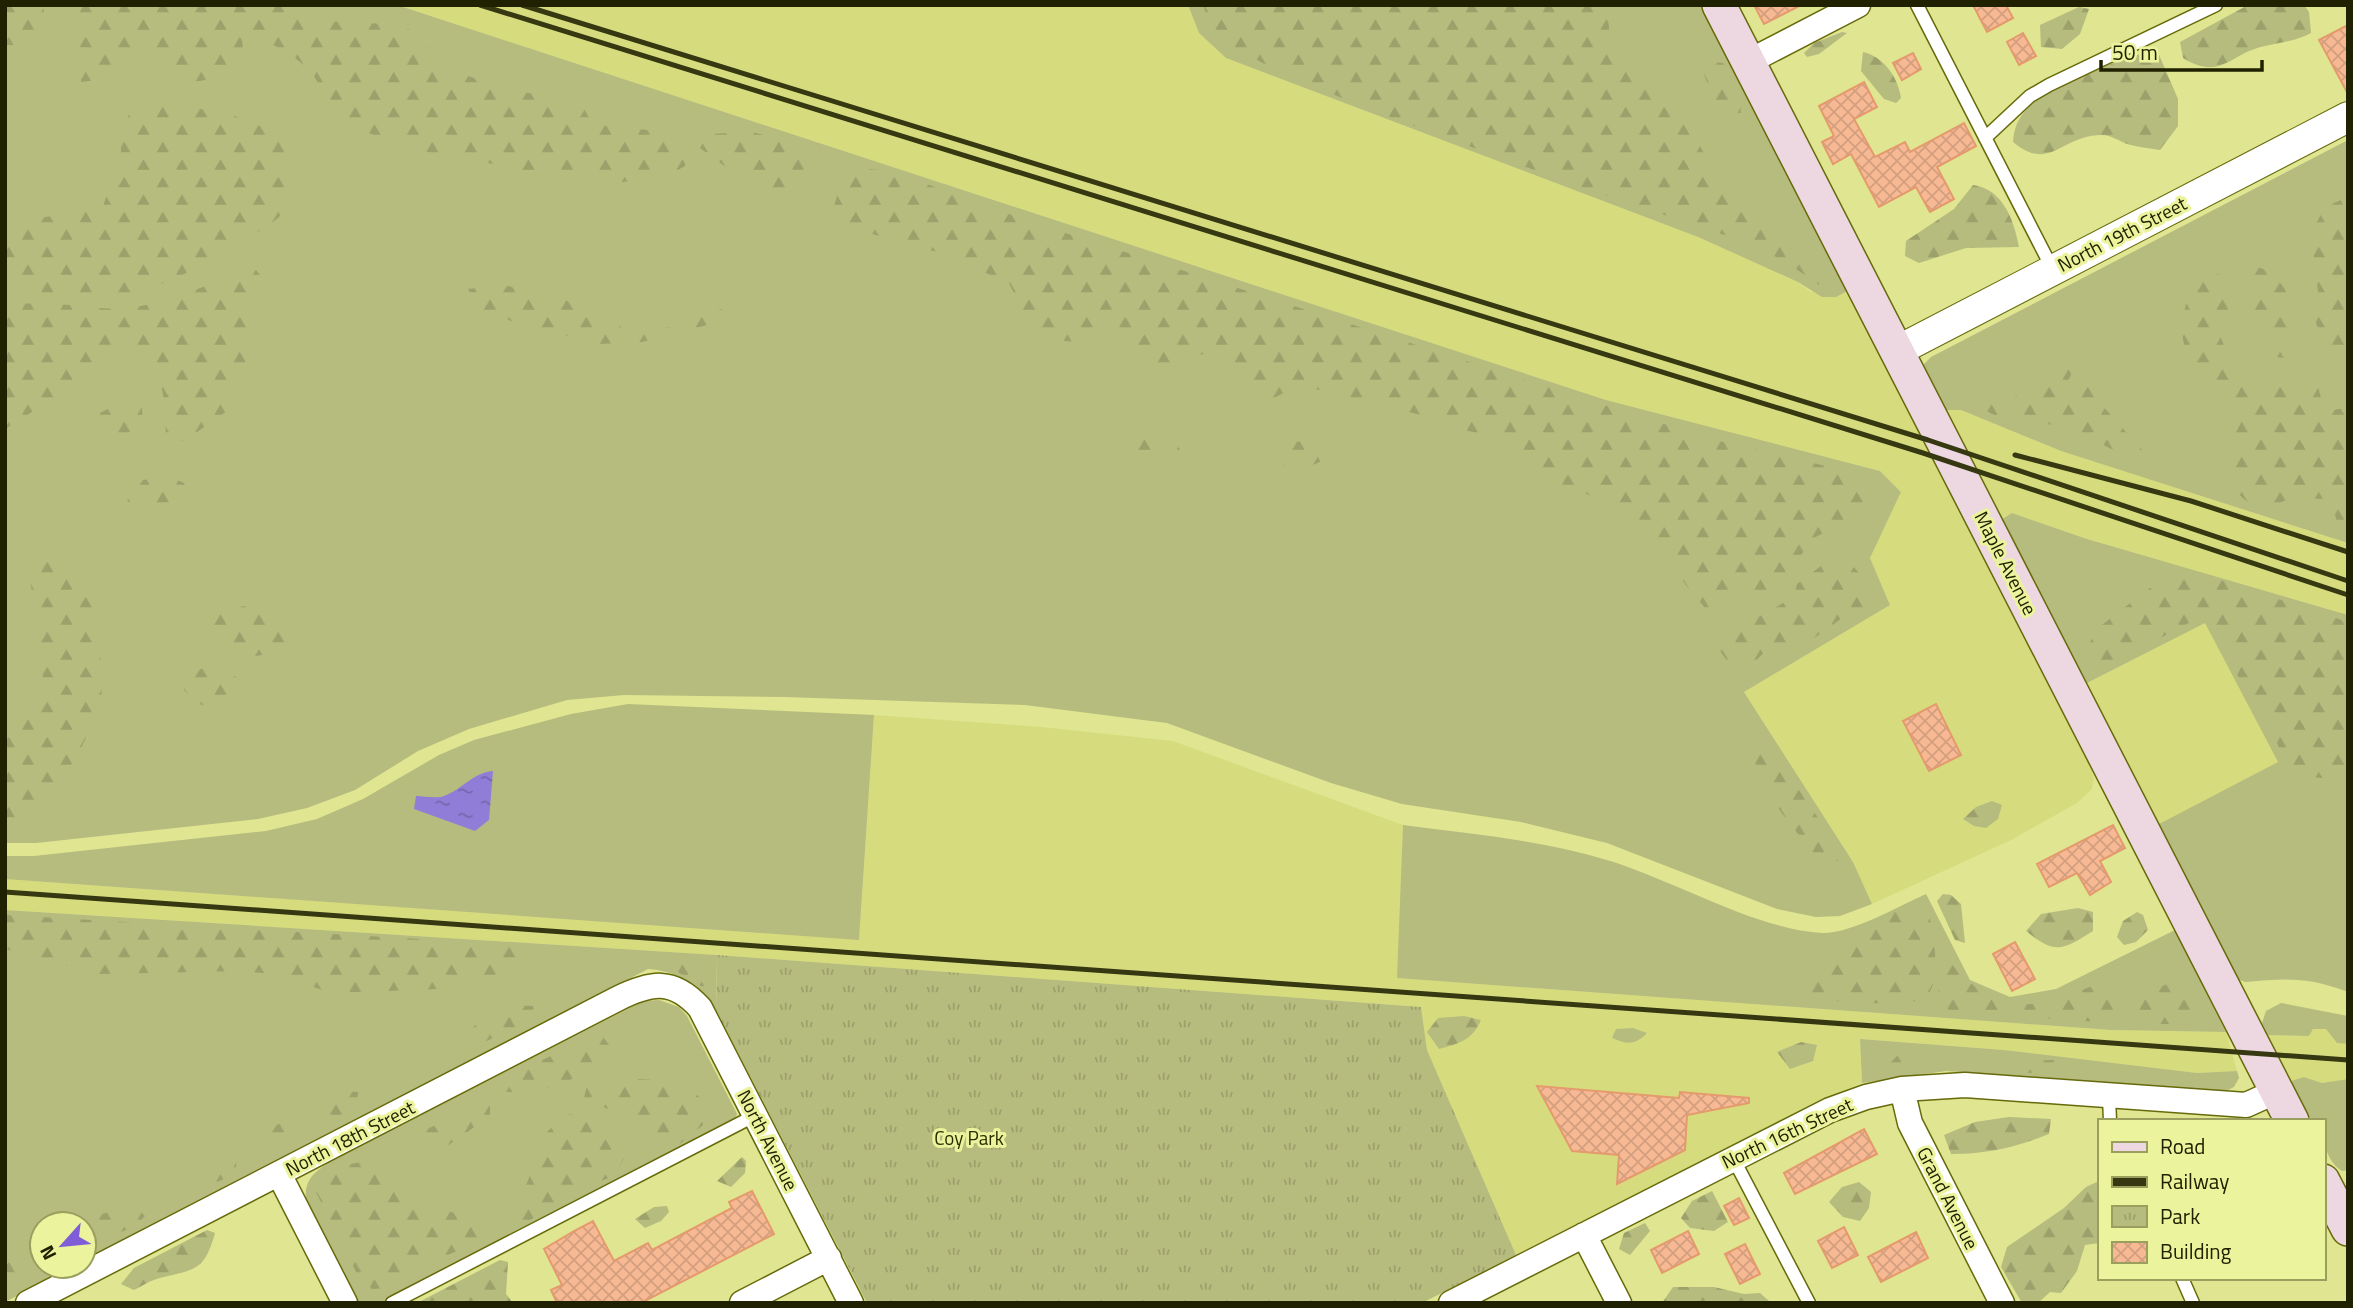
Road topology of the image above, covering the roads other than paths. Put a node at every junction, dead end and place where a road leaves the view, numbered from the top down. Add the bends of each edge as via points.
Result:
1 (1718, 5) edge
2 (1858, 5) edge
3 (1917, 5) edge
4 (2216, 5) edge
5 (1748, 62) junction
6 (2348, 117) edge
7 (1985, 138) junction
8 (2053, 270) junction
9 (1897, 351) junction
10 (674, 987) joint
11 (1902, 1090) junction
12 (2277, 1091) junction
13 (2109, 1109) edge
14 (756, 1115) junction
15 (2291, 1119) edge
16 (1733, 1158) junction
17 (279, 1174) junction
18 (2329, 1184) edge
19 (2348, 1229) edge
20 (1584, 1235) junction
21 (829, 1258) junction
22 (2183, 1280) edge
23 (28, 1303) edge
24 (345, 1303) edge
25 (392, 1303) edge
26 (742, 1303) edge
27 (852, 1303) edge
28 (1451, 1303) edge
29 (1619, 1303) edge
30 (1809, 1303) edge
31 (2002, 1303) edge
32 (2193, 1303) edge

1 - 5 main road, Maple Avenue
2 - 5 street
3 - 7 lane
4 - 7 lane via 2039,90
5 - 9 main road, Maple Avenue
6 - 8 street, North 19th Street
7 - 8 lane
8 - 9 street, North 19th Street
9 - 12 main road, Maple Avenue
10 - 14 street, North Avenue via 701,1008
10 - 17 street, North 18th Street via 655,985 626,995
11 - 13 street, North 16th Street via 1965,1085
11 - 16 street, North 16th Street via 1830,1111
11 - 31 street, Grand Avenue via 1910,1124
12 - 13 street, North 16th Street via 2246,1105
12 - 15 main road, Maple Avenue
14 - 21 street, North Avenue
14 - 25 lane
16 - 20 street, North 16th Street
16 - 30 lane
17 - 23 street, North 18th Street
17 - 24 street
18 - 19 main road
20 - 28 street, North 16th Street
20 - 29 street
21 - 26 street
21 - 27 street, North Avenue
22 - 32 lane

